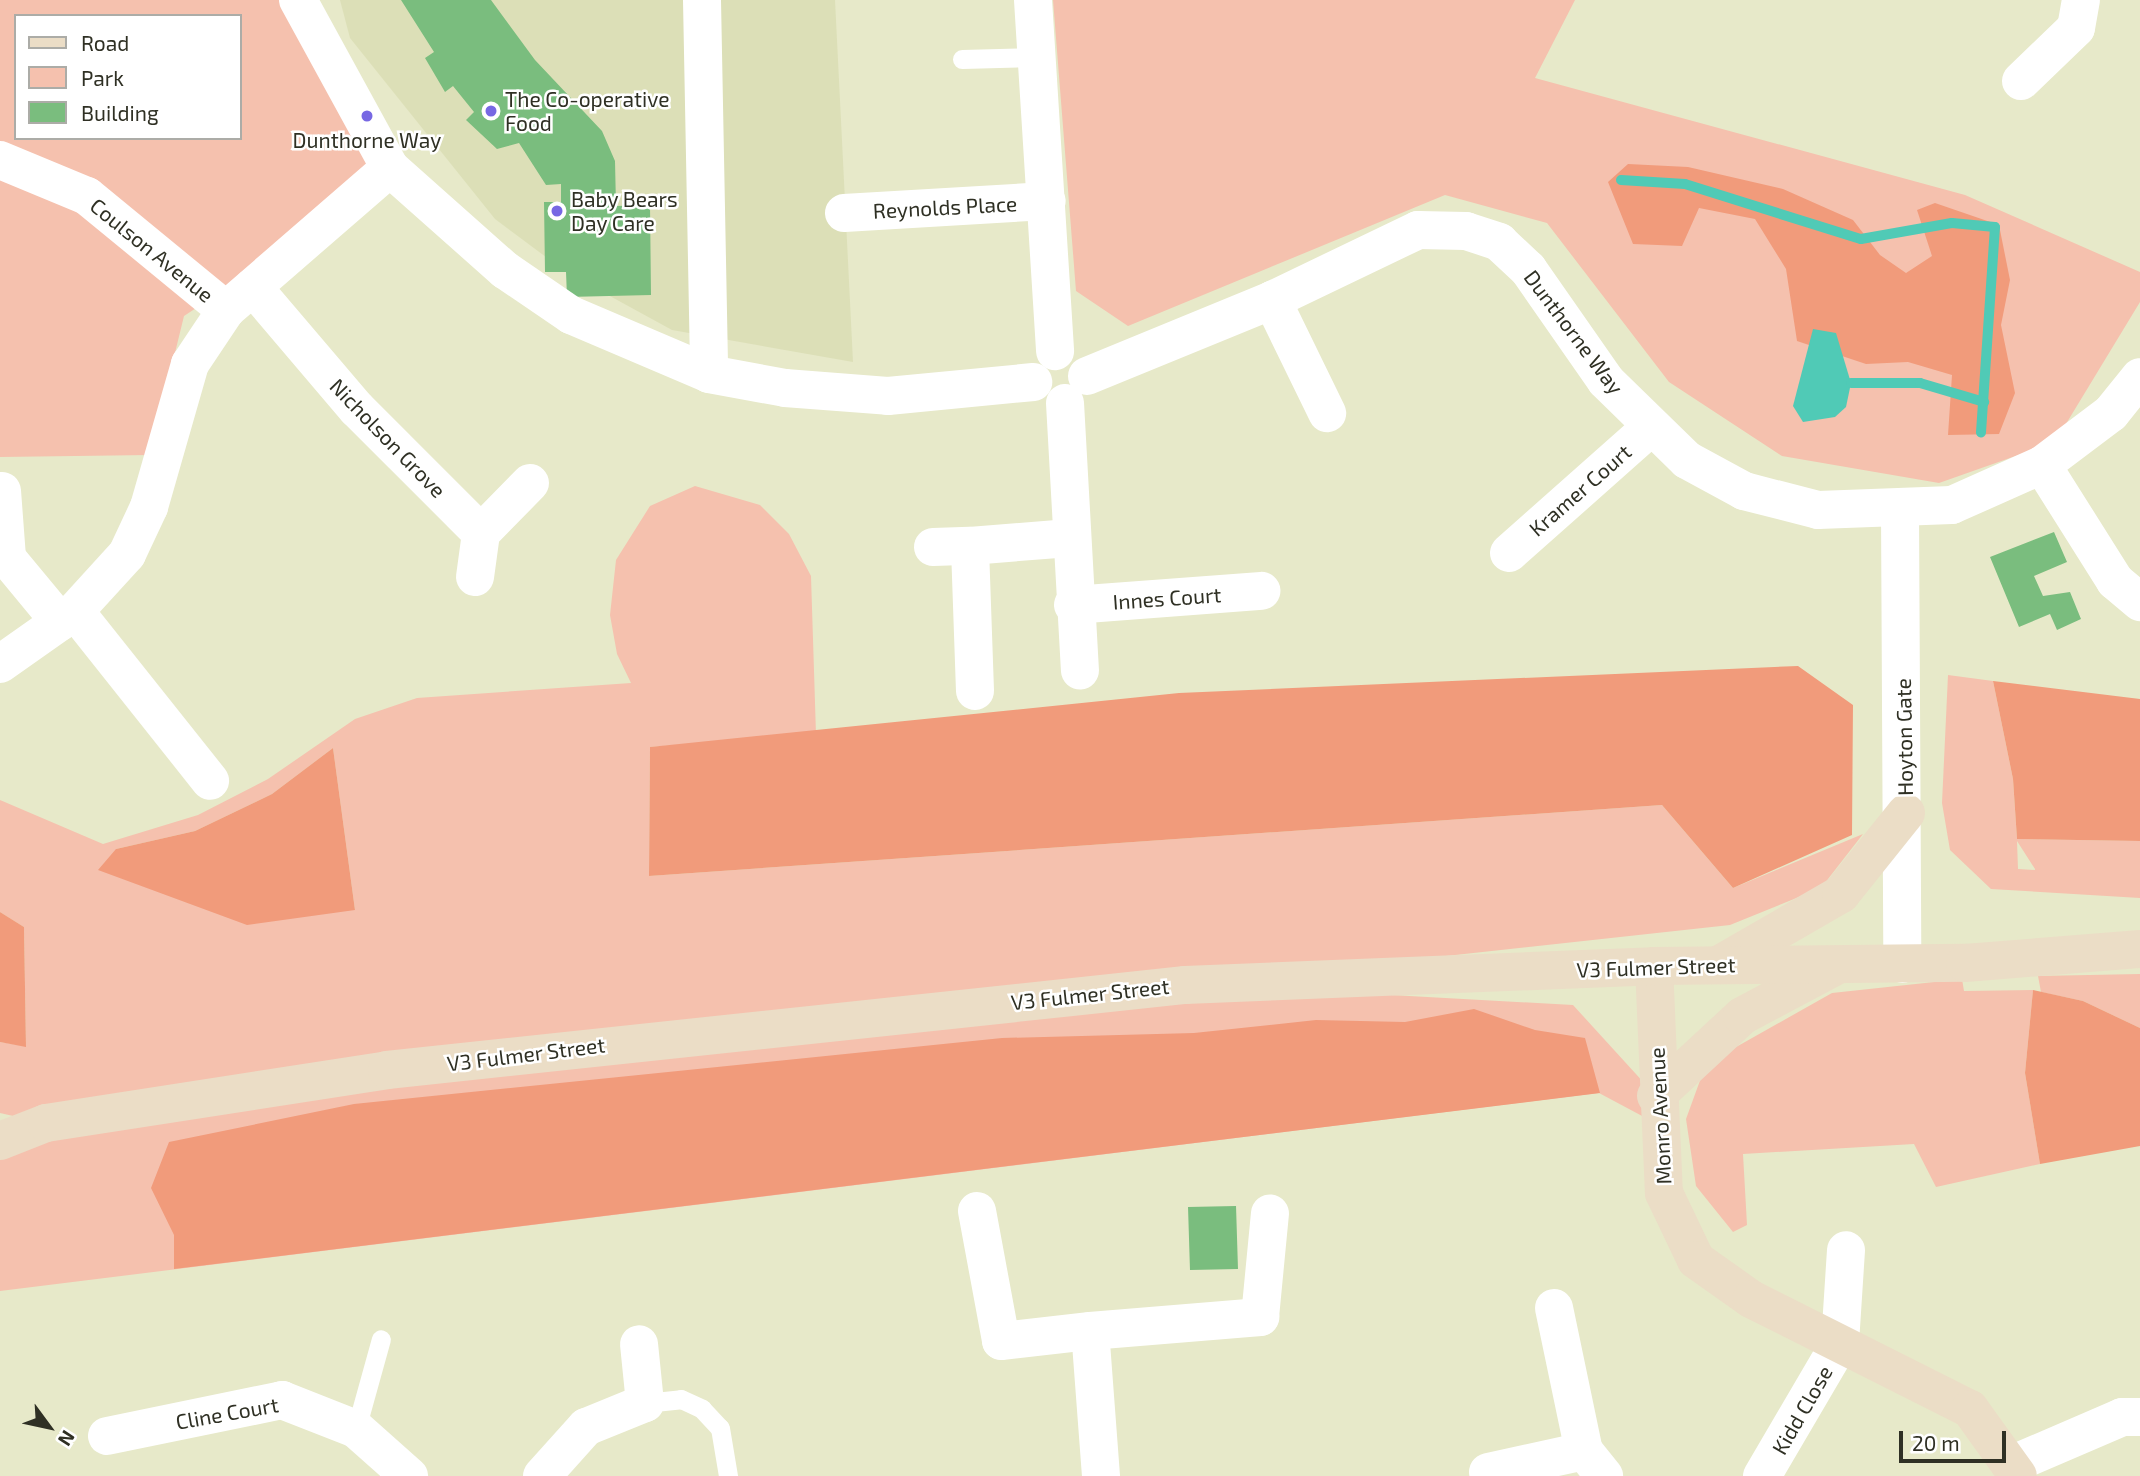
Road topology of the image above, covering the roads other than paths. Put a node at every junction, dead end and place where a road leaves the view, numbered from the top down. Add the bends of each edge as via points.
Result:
1 (299, 0) edge
2 (702, 0) edge
3 (1033, 0) edge
4 (2081, 0) edge
5 (1037, 57) junction
6 (962, 59) dead end
7 (2021, 81) dead end
8 (0, 160) edge
9 (390, 168) junction
10 (1047, 201) junction
11 (844, 213) dead end
12 (239, 298) junction
13 (1272, 300) junction
14 (1055, 351) junction
15 (709, 374) junction
16 (2140, 377) edge
17 (1034, 382) junction
18 (1076, 389) junction
19 (1327, 413) dead end
20 (1651, 427) junction
21 (2042, 465) junction
22 (530, 483) dead end
23 (2, 491) dead end
24 (1900, 511) junction
25 (481, 533) junction
26 (1070, 538) junction
27 (1509, 553) dead end
28 (475, 577) dead end
29 (1261, 591) dead end
30 (2140, 603) edge
31 (1073, 605) junction
32 (67, 616) junction
33 (0, 664) edge
34 (1080, 671) dead end
35 (975, 691) dead end
36 (210, 781) dead end
37 (1906, 813) junction
38 (2140, 949) edge
39 (1841, 963) junction
40 (1902, 964) junction
41 (1718, 965) junction
42 (1654, 966) junction
43 (1656, 1096) junction
44 (0, 1113) edge
45 (46, 1124) junction
46 (0, 1141) edge
47 (977, 1211) dead end
48 (1270, 1213) dead end
49 (1846, 1251) dead end
50 (1554, 1308) dead end
51 (1090, 1331) junction
52 (381, 1339) dead end
53 (1840, 1343) junction
54 (639, 1344) dead end
55 (645, 1402) junction
56 (2140, 1417) edge
57 (356, 1429) junction
58 (107, 1436) dead end
59 (1594, 1463) edge
60 (2016, 1470) edge
61 (1488, 1472) dead end
62 (409, 1476) edge
63 (542, 1476) edge
64 (728, 1476) edge
65 (1101, 1476) edge
66 (1762, 1476) edge

1 - 9 street
2 - 15 street via 702,204
3 - 5 street, Reynolds Place
4 - 7 street via 2076,28
5 - 6 lane
5 - 10 street, Reynolds Place
8 - 12 street, Coulson Avenue via 87,196
9 - 12 street
9 - 15 street via 505,270 570,315
10 - 11 street, Reynolds Place
10 - 14 street, Reynolds Place
12 - 25 street, Nicholson Grove
12 - 32 street via 190,364 149,507 127,554
13 - 18 street, Dunthorne Way
13 - 19 street
13 - 20 street, Dunthorne Way via 1418,230 1466,231 1499,242 1528,269 1606,381
14 - 17 street via 1038,361
14 - 18 street via 1073,353
15 - 17 street via 888,396
16 - 21 street, Dunthorne Way via 2111,413
17 - 18 street via 1044,398
18 - 26 street
20 - 24 street, Dunthorne Way via 1687,460 1744,491 1818,510
20 - 27 street, Kramer Court
21 - 24 street, Dunthorne Way via 1952,505
21 - 30 street via 2115,581
22 - 25 street
23 - 32 street via 7,558
24 - 37 street, Hoyton Gate
25 - 28 street
26 - 31 street
26 - 35 street via 951,547
29 - 31 street, Innes Court
31 - 34 street
32 - 33 street
32 - 36 street
37 - 40 street, Hoyton Gate
37 - 41 street via 1841,894
38 - 40 street, V3 Fulmer Street
39 - 40 street, V3 Fulmer Street
39 - 41 street, V3 Fulmer Street
39 - 43 street via 1742,1016
41 - 42 street, V3 Fulmer Street
42 - 43 street, Monro Avenue
42 - 45 street, V3 Fulmer Street via 1185,985 754,1027 153,1104
43 - 53 street, Monro Avenue via 1664,1193 1696,1260 1751,1299
44 - 45 street, V3 Fulmer Street
45 - 46 street, V3 Fulmer Street
47 - 51 street via 1001,1341
48 - 51 street via 1260,1317
49 - 53 street
50 - 59 street
51 - 65 street
52 - 57 lane
53 - 60 street, Monro Avenue via 1970,1409
53 - 66 street, Kidd Close
54 - 55 street
55 - 63 street via 586,1427
55 - 64 lane via 681,1399 702,1409 720,1428
56 - 60 street via 2122,1417
57 - 58 street, Cline Court via 282,1400
57 - 62 street, Cline Court
59 - 61 street

